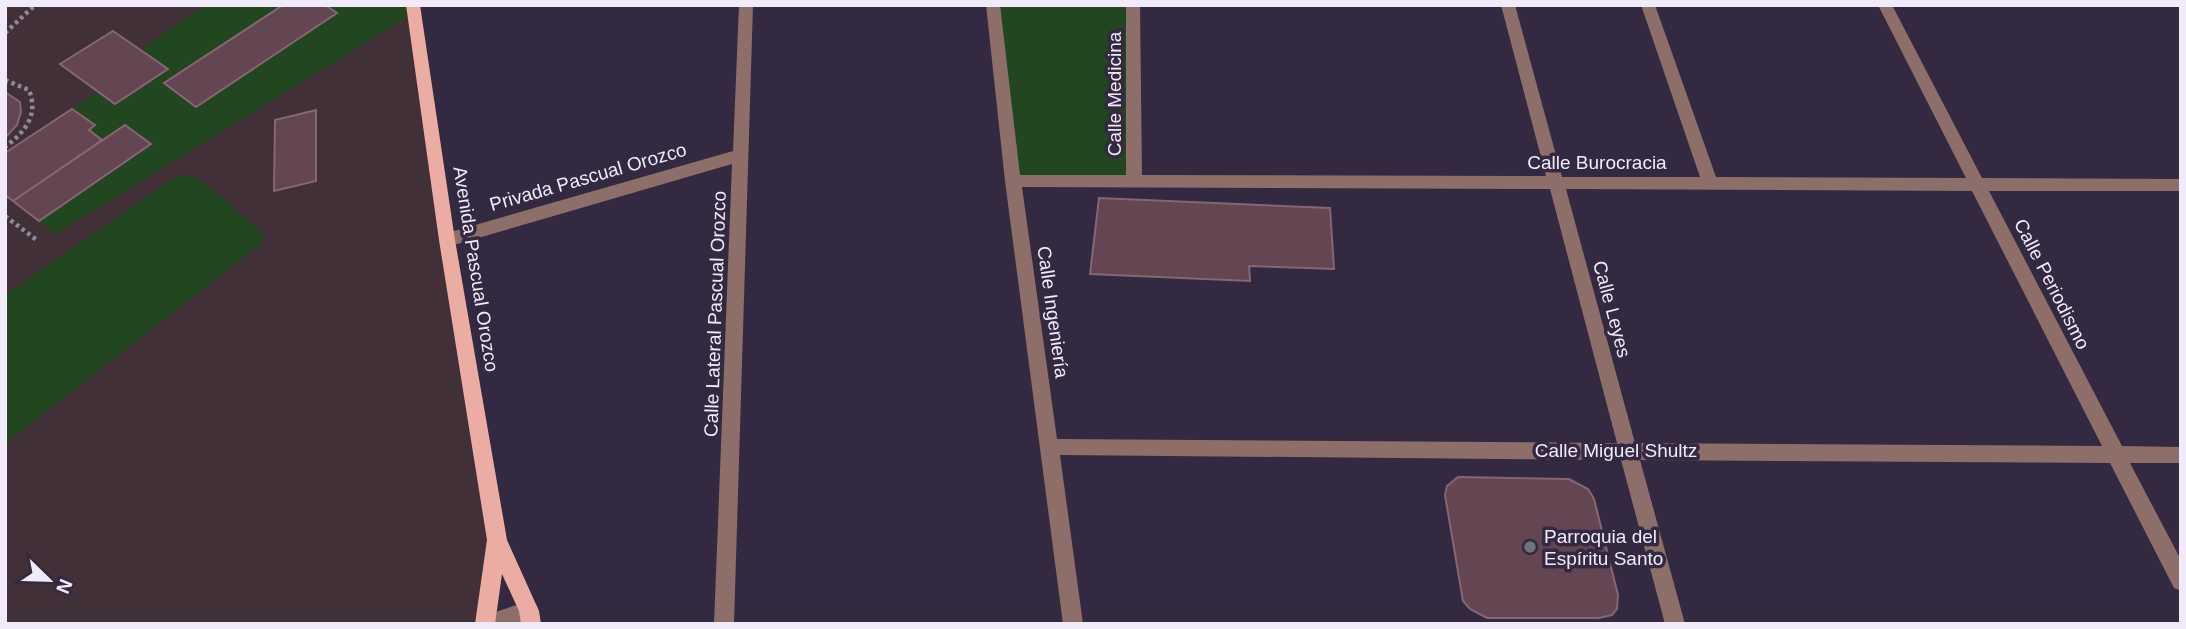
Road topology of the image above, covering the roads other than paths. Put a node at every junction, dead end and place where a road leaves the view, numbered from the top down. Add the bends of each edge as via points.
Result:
1 (413, 5) edge
2 (746, 5) edge
3 (993, 5) edge
4 (1133, 5) edge
5 (1508, 5) edge
6 (1648, 5) edge
7 (1885, 5) edge
8 (741, 155) junction
9 (1013, 181) junction
10 (1134, 182) junction
11 (1556, 183) junction
12 (1710, 183) junction
13 (1977, 184) junction
14 (2181, 185) edge
15 (447, 240) junction
16 (1051, 447) junction
17 (1628, 450) junction
18 (2115, 454) junction
19 (2181, 455) edge
20 (497, 540) junction
21 (2181, 581) edge
22 (530, 617) edge
23 (486, 624) edge
24 (724, 624) edge
25 (1073, 624) edge
26 (1675, 624) edge

1 - 15 main road, Avenida Pascual Orozco
2 - 8 street, Calle Lateral Pascual Orozco
3 - 9 street, Calle Ingeniería
4 - 10 street, Calle Medicina
5 - 11 street, Calle Leyes
6 - 12 street
7 - 13 street, Calle Periodismo
8 - 15 street, Privada Pascual Orozco
8 - 24 street, Calle Lateral Pascual Orozco
9 - 10 street, Calle Burocracia
9 - 16 street, Calle Ingeniería
10 - 11 street, Calle Burocracia
11 - 12 street, Calle Burocracia
11 - 17 street, Calle Leyes
12 - 13 street, Calle Burocracia
13 - 14 street, Calle Burocracia
13 - 18 street, Calle Periodismo
15 - 20 main road, Avenida Pascual Orozco
16 - 17 street, Calle Miguel Shultz
16 - 25 street, Calle Ingeniería
17 - 18 street, Calle Miguel Shultz
17 - 26 street, Calle Leyes
18 - 19 street, Calle Miguel Shultz
18 - 21 street, Calle Periodismo
20 - 22 main road, Avenida Pascual Orozco
20 - 23 main road, Avenida Pascual Orozco
22 - 23 street

